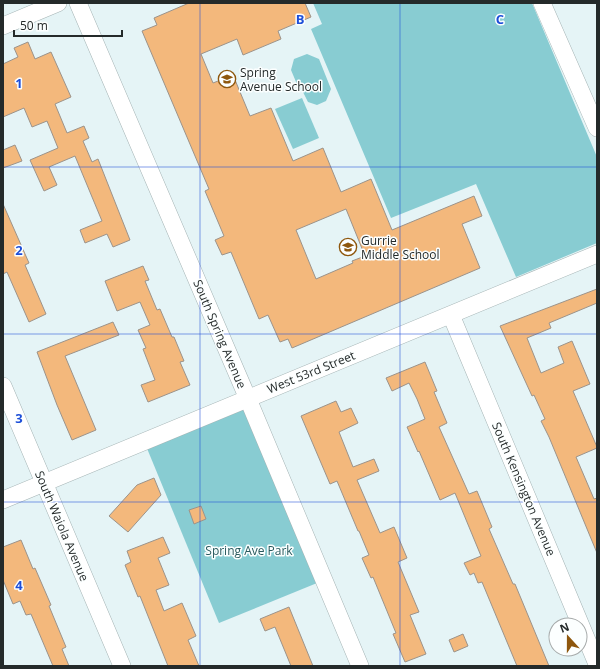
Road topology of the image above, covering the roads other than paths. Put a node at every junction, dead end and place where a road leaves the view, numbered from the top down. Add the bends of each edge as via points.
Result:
1 (58, 3) edge
2 (78, 3) edge
3 (542, 3) edge
4 (3, 26) edge
5 (597, 128) edge
6 (597, 254) edge
7 (451, 315) junction
8 (3, 386) edge
9 (248, 399) junction
10 (44, 483) junction
11 (3, 500) edge
12 (597, 664) edge
13 (122, 666) edge
14 (360, 666) edge

1 - 4 street
2 - 9 street, South Spring Avenue
3 - 5 street
6 - 7 street, West 53rd Street
7 - 9 street, West 53rd Street
7 - 12 street, South Kensington Avenue
8 - 10 street, South Waiola Avenue
9 - 10 street, West 53rd Street
9 - 14 street, South Spring Avenue
10 - 11 street, West 53rd Street
10 - 13 street, South Waiola Avenue

